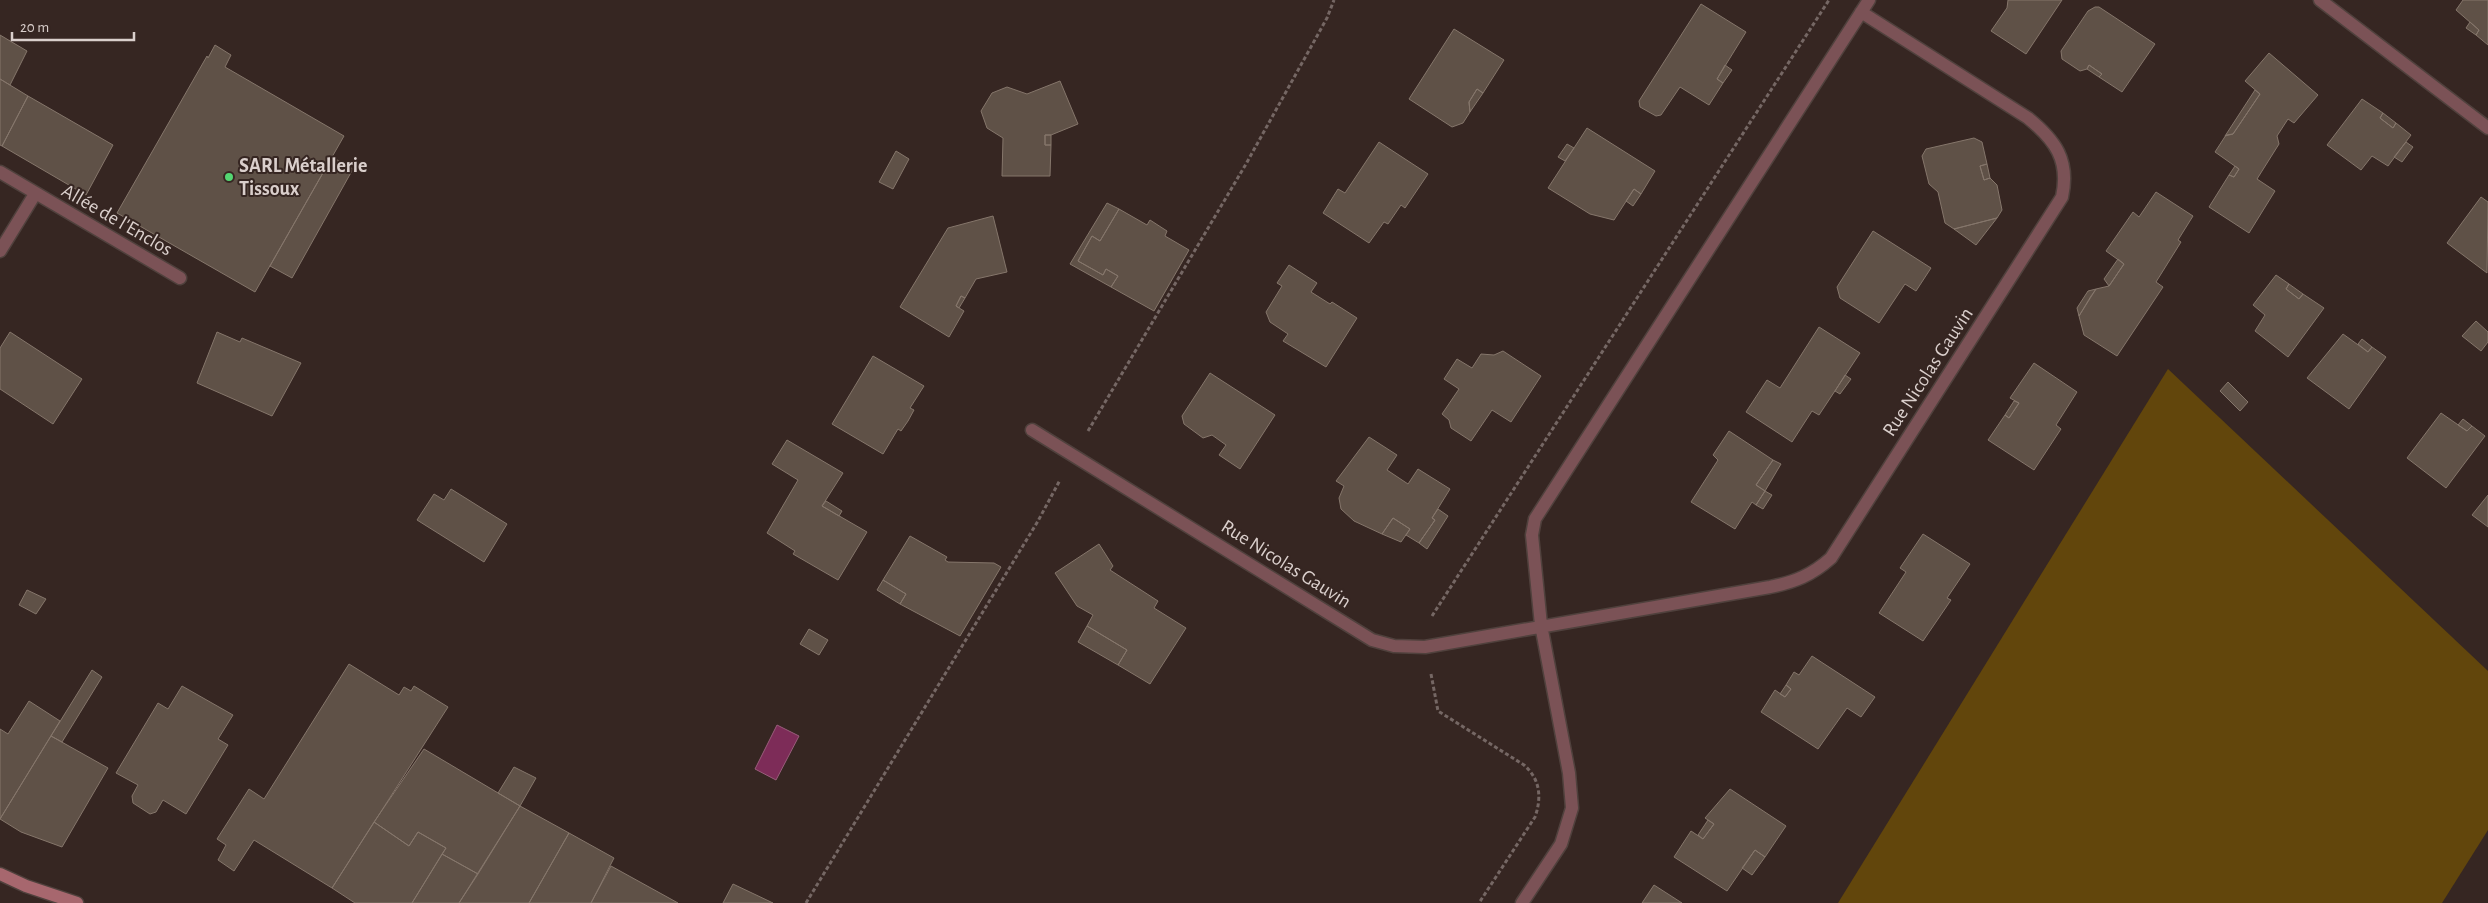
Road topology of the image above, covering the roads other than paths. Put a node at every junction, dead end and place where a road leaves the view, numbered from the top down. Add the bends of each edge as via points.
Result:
1 (1869, 0) edge
2 (2320, 0) edge
3 (1861, 12) junction
4 (2488, 128) edge
5 (0, 172) edge
6 (35, 194) junction
7 (0, 251) edge
8 (180, 278) dead end
9 (1032, 430) dead end
10 (1542, 625) junction
11 (0, 874) edge
12 (76, 903) edge
13 (1522, 903) edge

1 - 3 street
2 - 4 street
3 - 10 street via 1535,520 1532,535
3 - 10 street, Rue Nicolas Gauvin via 2047,133 2064,167 2066,181 2062,197 1831,558 1815,572 1795,582 1770,588
5 - 6 street, Allée de l'Enclos
6 - 7 street, Allée de l'Enclos
6 - 8 street, Allée de l'Enclos
9 - 10 street, Rue Nicolas Gauvin via 1372,640 1394,646 1425,647
10 - 13 street via 1569,773 1572,808 1561,844
11 - 12 street

